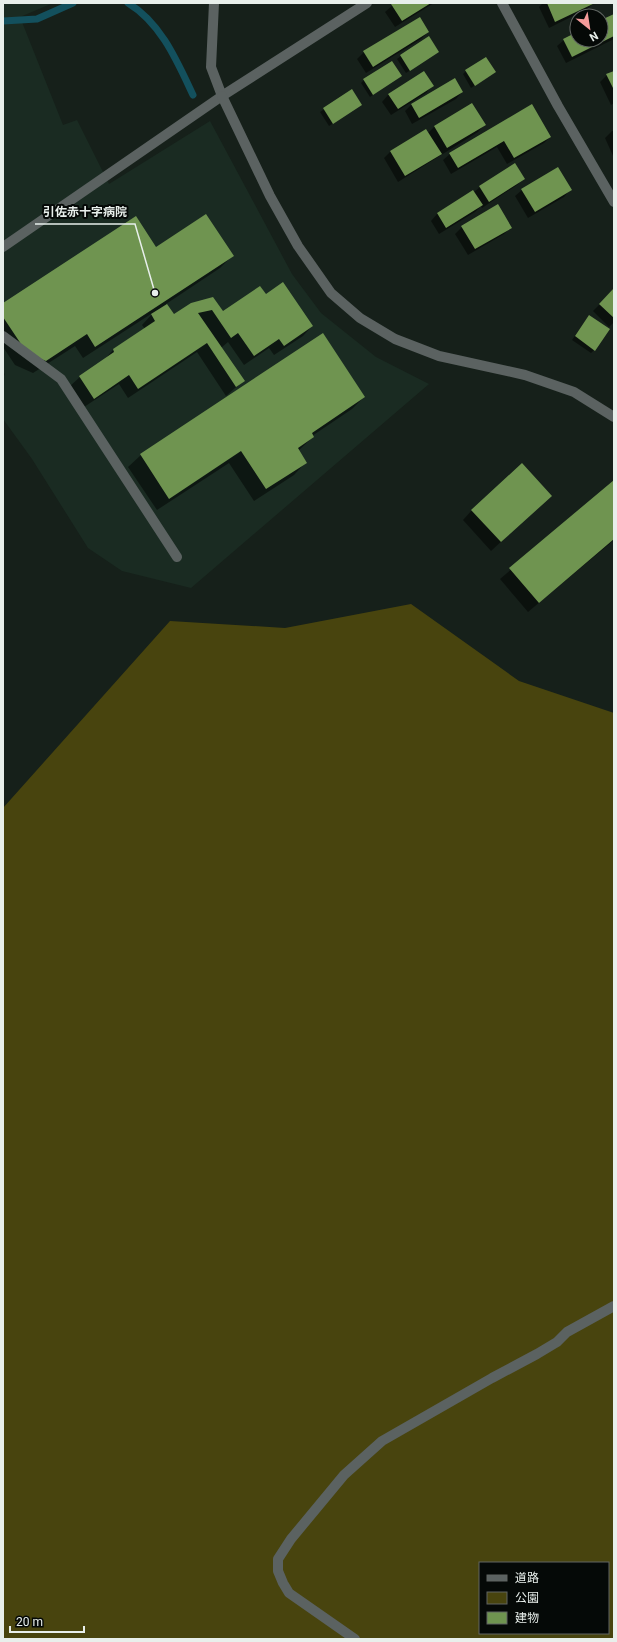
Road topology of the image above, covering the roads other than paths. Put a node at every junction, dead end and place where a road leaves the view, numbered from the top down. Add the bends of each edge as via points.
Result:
1 (214, 3) edge
2 (367, 3) edge
3 (502, 3) edge
4 (222, 96) junction
5 (614, 202) edge
6 (3, 246) edge
7 (3, 336) edge
8 (614, 417) edge
9 (178, 557) dead end
10 (614, 1306) edge
11 (355, 1639) edge

1 - 4 street via 211,66
2 - 4 street
3 - 5 street
4 - 6 street
4 - 8 street via 270,196 298,246 331,293 360,318 395,339 440,356 525,375 574,392
7 - 9 street via 61,379
10 - 11 street via 567,1332 538,1354 382,1441 344,1475 291,1539 278,1560 278,1571 286,1588 295,1598

